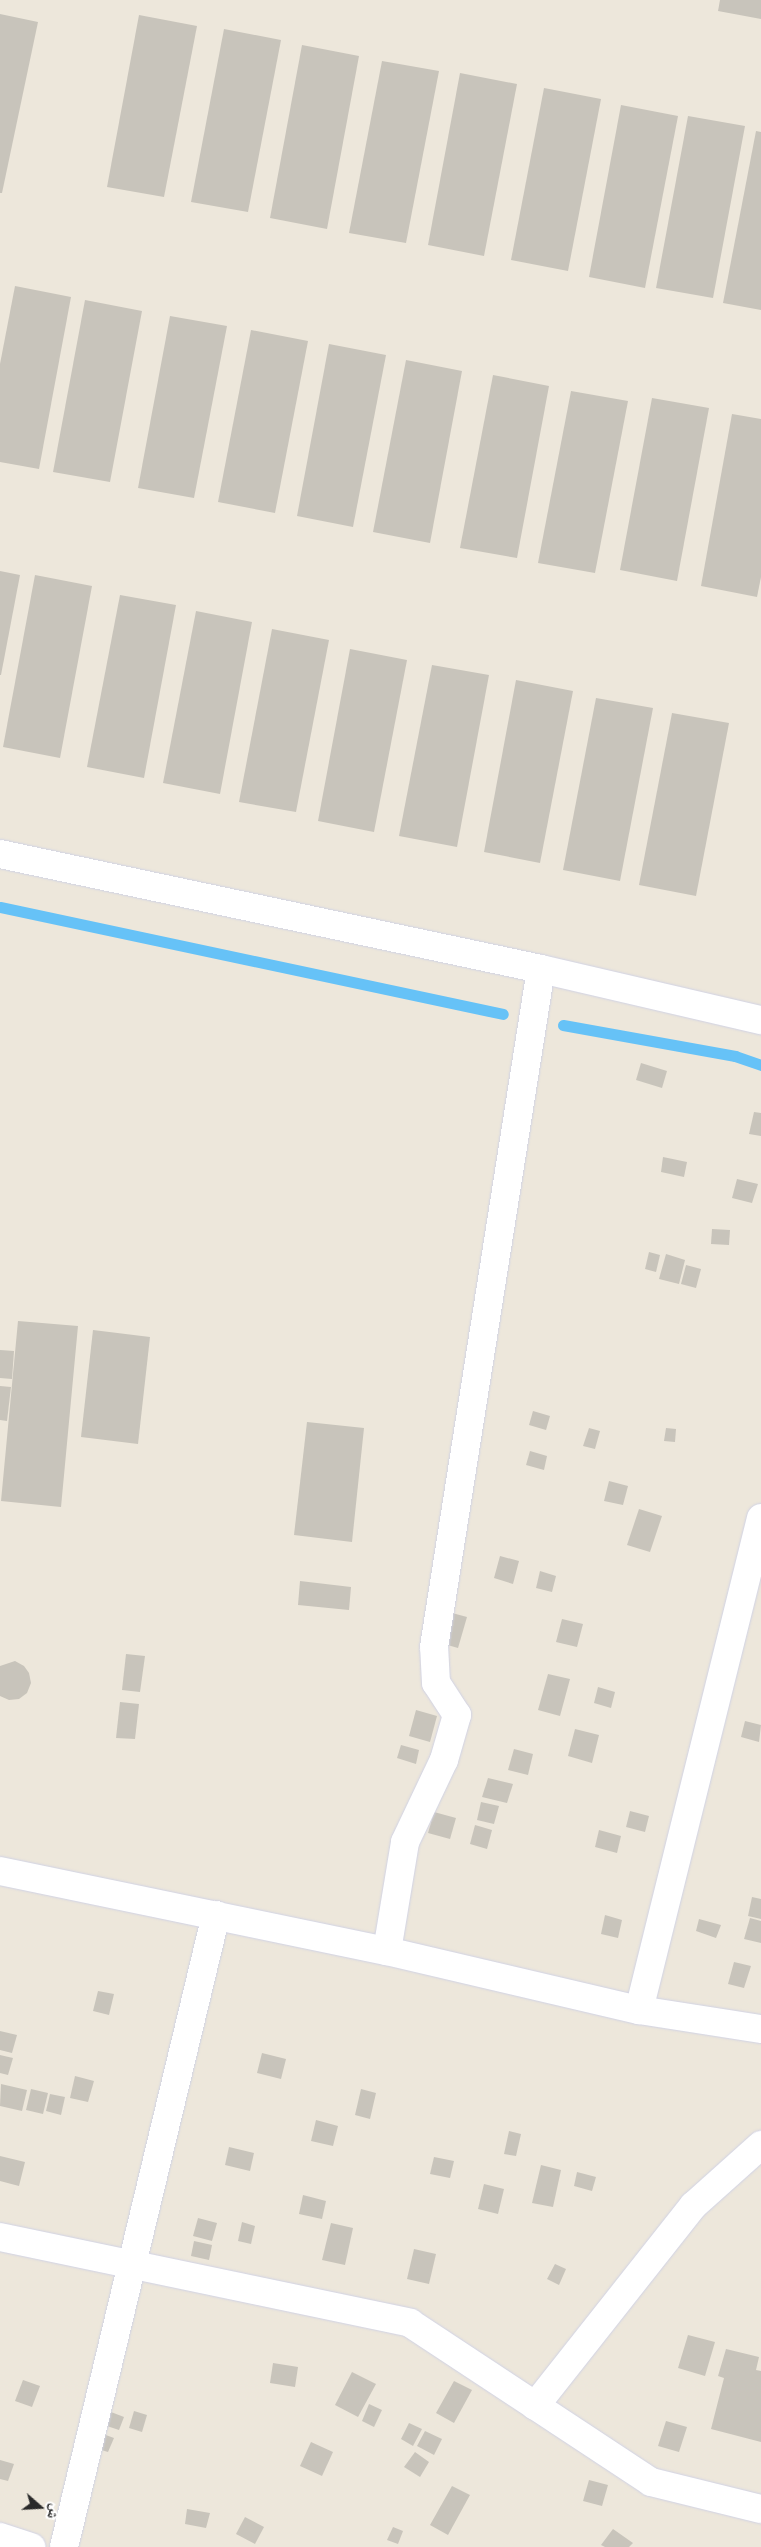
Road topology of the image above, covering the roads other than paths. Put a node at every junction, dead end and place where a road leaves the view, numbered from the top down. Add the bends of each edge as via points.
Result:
1 (0, 854) edge
2 (541, 969) junction
3 (761, 1020) edge
4 (761, 1518) edge
5 (0, 1871) edge
6 (216, 1915) junction
7 (387, 1951) junction
8 (639, 2010) junction
9 (761, 2029) edge
10 (761, 2145) edge
11 (0, 2237) edge
12 (132, 2267) junction
13 (536, 2406) junction
14 (761, 2509) edge
15 (0, 2537) edge
16 (31, 2547) edge
17 (64, 2547) edge

1 - 2 street
2 - 3 street
2 - 7 street via 434,1647 436,1684 457,1715 444,1760 405,1842
4 - 8 street
5 - 6 street
6 - 7 street
6 - 12 street
7 - 8 street
8 - 9 street
10 - 13 street via 694,2205
11 - 12 street
12 - 13 street via 410,2323
12 - 17 street
13 - 14 street via 652,2482
15 - 16 street

